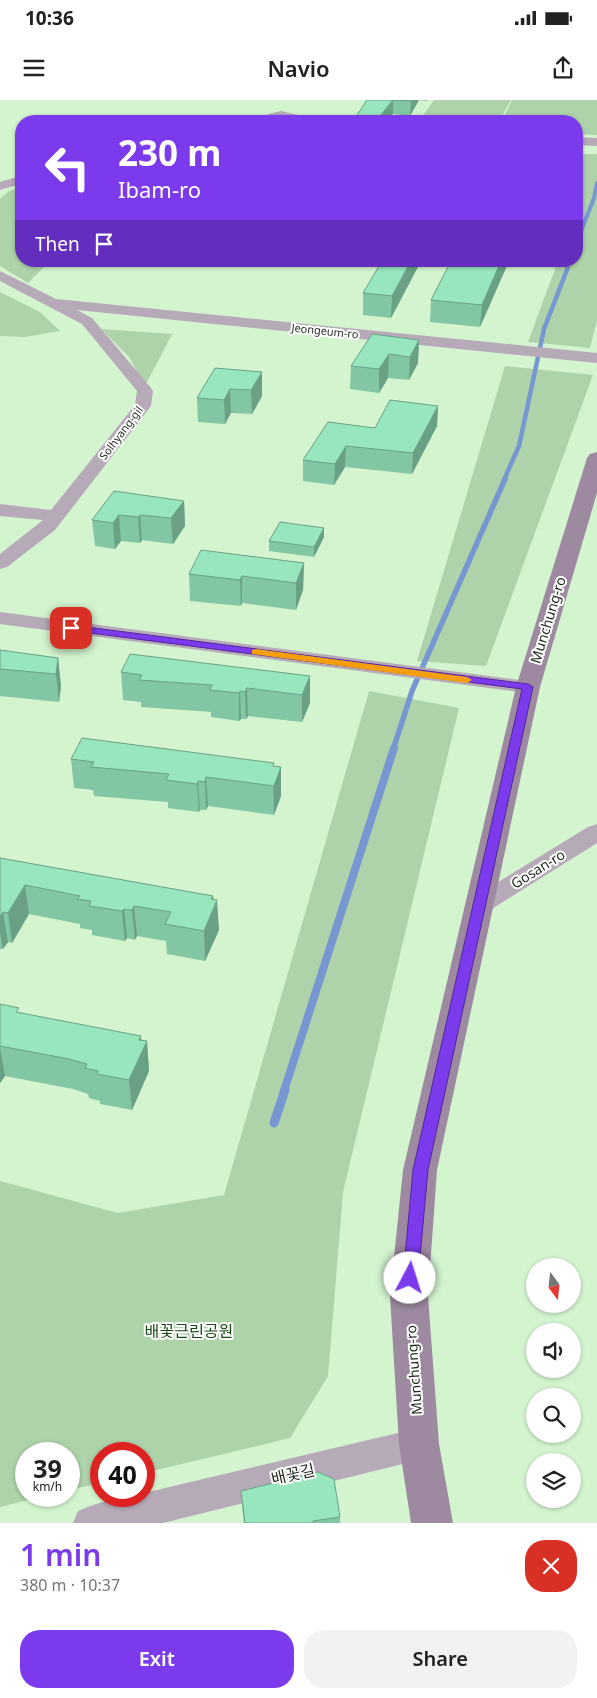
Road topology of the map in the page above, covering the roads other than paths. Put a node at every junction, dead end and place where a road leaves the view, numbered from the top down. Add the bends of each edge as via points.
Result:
1 (285, 102) dead end
2 (290, 115) edge
3 (15, 182) edge
4 (0, 186) edge
5 (0, 275) edge
6 (53, 303) junction
7 (597, 358) edge
8 (597, 458) edge
9 (0, 510) edge
10 (56, 516) junction
11 (0, 563) edge
12 (0, 618) edge
13 (484, 682) joint
14 (528, 687) junction
15 (597, 832) edge
16 (478, 906) junction
17 (419, 1444) junction
18 (167, 1514) edge
19 (91, 1523) edge
20 (432, 1523) edge

1 - 2 street via 291,110
3 - 4 street
5 - 6 street, Solhyang-gil
6 - 7 street, Jeongeum-ro
6 - 10 street, Solhyang-gil via 87,321 145,392 143,406
8 - 14 street, Munchung-ro
9 - 10 street
10 - 11 street, Solhyang-gil via 48,526
12 - 13 street
13 - 14 street
14 - 16 street, Munchung-ro
15 - 16 street, Gosan-ro
16 - 17 street, Munchung-ro via 420,1170 409,1296
17 - 18 street, 배꽃길
17 - 20 street, Munchung-ro
18 - 19 street, 배꽃길

